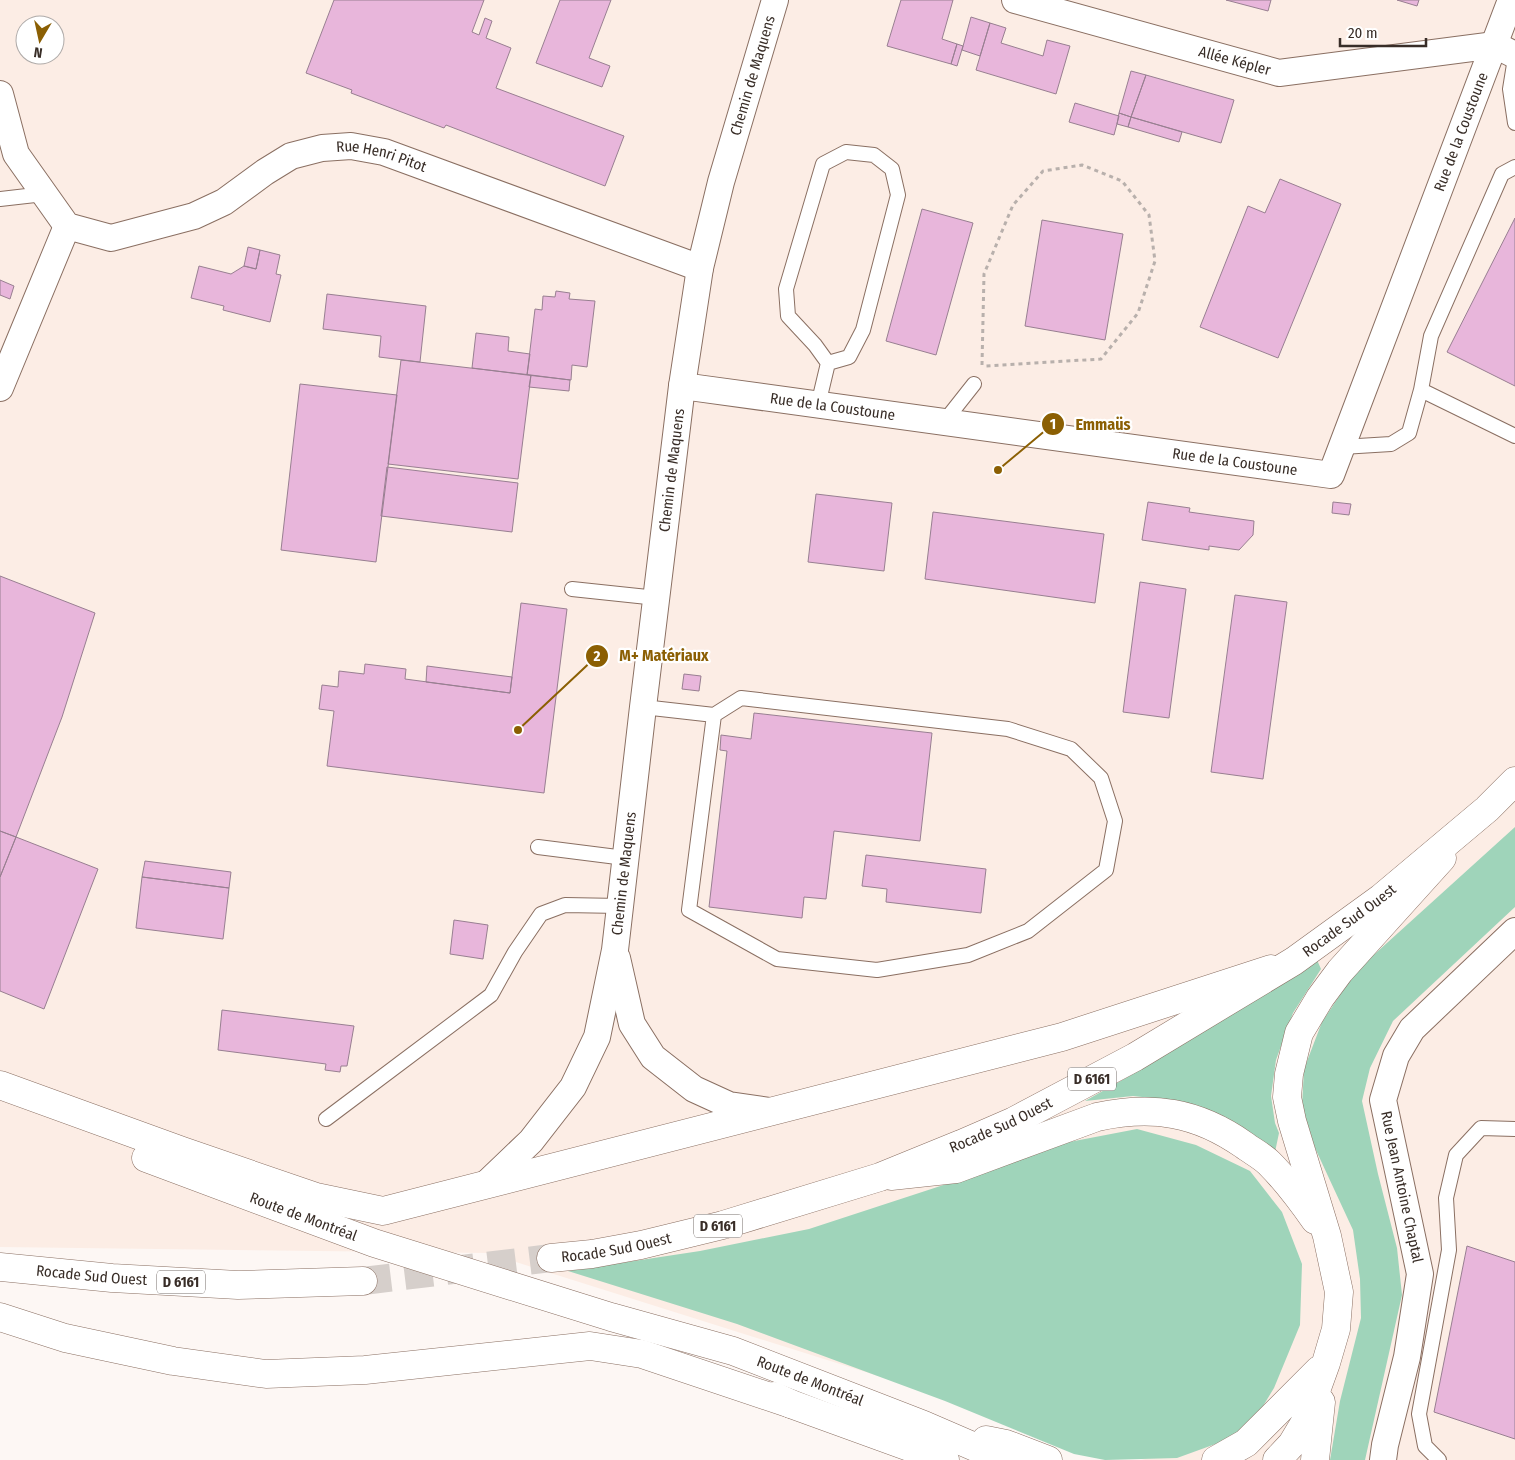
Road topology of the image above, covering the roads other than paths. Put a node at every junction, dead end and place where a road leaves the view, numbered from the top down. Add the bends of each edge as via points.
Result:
1 (775, 0) edge
2 (1015, 0) edge
3 (1511, 0) edge
4 (1508, 53) edge
5 (0, 94) edge
6 (1515, 123) edge
7 (1515, 167) edge
8 (44, 194) junction
9 (0, 199) edge
10 (67, 226) junction
11 (700, 268) junction
12 (828, 363) junction
13 (974, 384) dead end
14 (682, 386) junction
15 (0, 388) edge
16 (1421, 390) junction
17 (818, 405) junction
18 (944, 422) junction
19 (1515, 436) edge
20 (1342, 447) junction
21 (572, 589) dead end
22 (657, 598) junction
23 (643, 707) junction
24 (714, 715) junction
25 (1515, 781) edge
26 (1488, 809) junction
27 (538, 847) dead end
28 (625, 858) junction
29 (620, 906) junction
30 (1515, 931) edge
31 (616, 950) junction
32 (1294, 961) junction
33 (0, 1085) edge
34 (0, 1102) edge
35 (774, 1112) junction
36 (326, 1119) dead end
37 (1515, 1129) edge
38 (880, 1177) junction
39 (486, 1184) junction
40 (1327, 1236) junction
41 (551, 1258) tunnel mouth
42 (0, 1266) edge
43 (363, 1281) tunnel mouth
44 (0, 1317) edge
45 (611, 1317) junction
46 (1326, 1363) junction
47 (791, 1404) junction
48 (924, 1425) junction
49 (945, 1460) edge
50 (1005, 1460) edge
51 (1048, 1460) edge
52 (1216, 1460) edge
53 (1277, 1460) edge
54 (1315, 1460) edge
55 (1383, 1460) edge
56 (1439, 1460) edge

1 - 11 street, Chemin de Maquens via 721,182
2 - 4 street, Allée Képler via 1279,73
3 - 4 street, Rue de la Coustoune
4 - 6 lane
4 - 20 street, Rue de la Coustoune
5 - 8 street via 16,154
7 - 16 lane via 1502,174 1431,336
8 - 9 lane
8 - 10 street
10 - 11 street, Rue Henri Pitot via 111,238 194,216 224,202 291,156 322,148 352,146 384,152
10 - 15 street
11 - 14 street, Chemin de Maquens
12 - 12 lane via 788,316 786,289 823,164 846,152 874,155 892,169 898,195 863,330 849,357
12 - 17 lane
13 - 18 lane
14 - 17 street, Rue de la Coustoune
14 - 22 street, Chemin de Maquens
16 - 19 lane
16 - 20 lane via 1409,433 1391,444
17 - 18 street, Rue de la Coustoune
18 - 20 street, Rue de la Coustoune via 1331,475
21 - 22 lane
22 - 23 street, Chemin de Maquens
23 - 24 lane
23 - 28 street, Chemin de Maquens
24 - 24 lane via 689,910 777,958 876,970 968,955 1028,931 1106,870 1115,821 1101,778 1071,749 1008,729 741,698
25 - 26 main road, Rocade Sud Ouest / D 6161
26 - 32 main road, Rocade Sud Ouest / D 6161 via 1381,898
26 - 40 main road via 1340,971 1299,1034 1287,1097
27 - 28 lane
28 - 29 street, Chemin de Maquens
29 - 31 street, Chemin de Maquens
29 - 36 lane via 565,905 541,914 515,952 492,995
30 - 55 street, Rue Jean Antoine Chaptal via 1412,1029 1396,1056 1384,1100 1420,1274 1407,1357
31 - 35 street, Chemin de Maquens via 632,1024 653,1057 694,1089 729,1106
31 - 39 street, Chemin de Maquens via 597,1037 573,1087 531,1141
32 - 35 main road via 1062,1037
32 - 38 main road, Rocade Sud Ouest / D 6161 via 1134,1057 1014,1121
33 - 39 main road via 316,1197 383,1210
34 - 45 main road, Route de Montréal via 374,1243
35 - 39 main road
37 - 56 lane via 1481,1128 1456,1156 1446,1198 1450,1250 1419,1414 1426,1446
38 - 40 main road via 956,1169 1098,1117 1121,1112 1157,1111 1192,1118 1214,1127 1268,1161
38 - 41 main road, Rocade Sud Ouest / D 6161 via 723,1225 602,1252
40 - 46 main road via 1339,1292 1336,1328
42 - 43 main road, Rocade Sud Ouest / D 6161 via 112,1278 238,1285
44 - 47 main road via 65,1338 173,1361 266,1374 365,1370 590,1346 642,1354
45 - 47 main road, Route de Montréal
45 - 48 main road, Route de Montréal via 733,1351
46 - 52 main road via 1246,1443
46 - 53 main road via 1304,1424
46 - 54 main road
47 - 49 main road, Route de Montréal
48 - 50 main road, Route de Montréal
48 - 51 main road via 1006,1444

